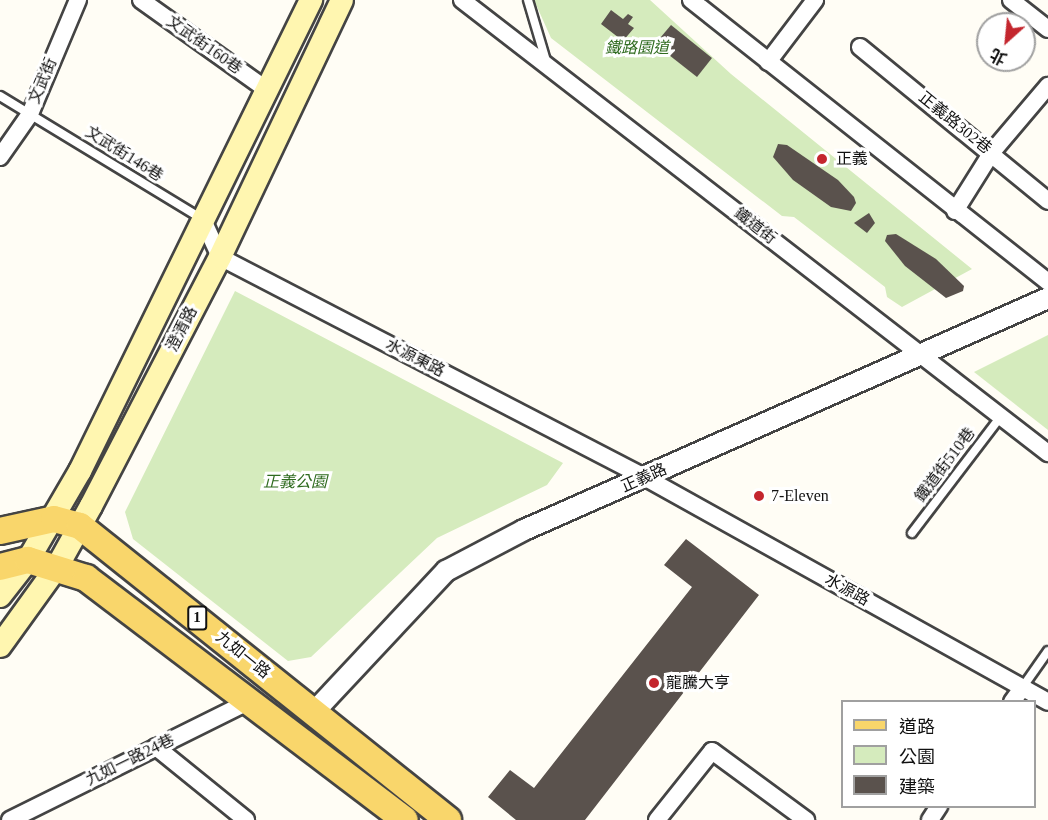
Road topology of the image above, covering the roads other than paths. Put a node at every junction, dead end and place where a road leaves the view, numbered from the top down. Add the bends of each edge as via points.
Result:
1 (78, 0) edge
2 (141, 0) edge
3 (311, 0) edge
4 (342, 0) edge
5 (462, 0) edge
6 (528, 0) edge
7 (691, 0) edge
8 (815, 0) edge
9 (1011, 0) edge
10 (1048, 29) edge
11 (860, 46) dead end
12 (768, 62) junction
13 (548, 67) junction
14 (1048, 86) edge
15 (267, 90) junction
16 (0, 96) edge
17 (30, 114) junction
18 (992, 152) junction
19 (0, 158) edge
20 (1048, 201) edge
21 (955, 211) junction
22 (203, 220) junction
23 (220, 257) junction
24 (1048, 282) edge
25 (1048, 298) edge
26 (920, 354) junction
27 (1002, 415) junction
28 (1048, 453) edge
29 (646, 478) junction
30 (54, 519) junction
31 (80, 526) junction
32 (0, 531) edge
33 (912, 533) dead end
34 (28, 560) junction
35 (0, 567) edge
36 (57, 567) junction
37 (0, 596) edge
38 (0, 646) edge
39 (1048, 651) edge
40 (1017, 695) edge
41 (250, 701) junction
42 (1048, 702) edge
43 (314, 713) junction
44 (295, 734) junction
45 (156, 747) junction
46 (10, 820) edge
47 (246, 820) edge
48 (405, 820) edge
49 (448, 820) edge
50 (657, 820) edge
51 (806, 820) edge

1 - 17 street, 文武街
2 - 15 street, 文武街160巷
3 - 15 main road, 澄清路
4 - 23 main road, 澄清路
5 - 13 street, 鐵道街
6 - 13 lane
7 - 12 street
8 - 12 street
9 - 10 street
11 - 18 street, 正義路302巷
12 - 21 street
13 - 26 street, 鐵道街
14 - 18 street
15 - 22 main road, 澄清路
16 - 17 lane, 文武街146巷
17 - 19 street, 文武街
17 - 22 lane, 文武街146巷
18 - 20 street, 正義路302巷
18 - 21 street
21 - 24 street
22 - 23 street
22 - 30 main road, 澄清路
23 - 29 street, 水源東路
23 - 31 main road, 澄清路
25 - 26 street, 正義路
26 - 27 street, 鐵道街
26 - 29 street, 正義路
27 - 28 street, 鐵道街
27 - 33 lane, 鐵道街510巷
29 - 40 street, 水源路
29 - 43 street, 正義路 via 524,530 446,571
30 - 31 main road, 九如一路 / 1
30 - 32 main road, 九如一路 / 1
30 - 34 main road, 澄清路
31 - 36 main road, 澄清路
31 - 43 main road, 九如一路 / 1
34 - 35 main road, 1
34 - 36 main road, 九如一路 / 1
34 - 37 main road, 澄清路
36 - 38 main road, 澄清路
36 - 41 main road, 九如一路 / 1 via 86,578
39 - 40 lane
40 - 42 street, 水源路
41 - 44 main road, 九如一路 / 1
41 - 45 street, 九如一路24巷
43 - 44 street, 正義路
43 - 49 main road, 九如一路 / 1
44 - 48 main road, 九如一路 / 1
45 - 46 street, 九如一路24巷
45 - 47 street
50 - 51 street via 712,751

